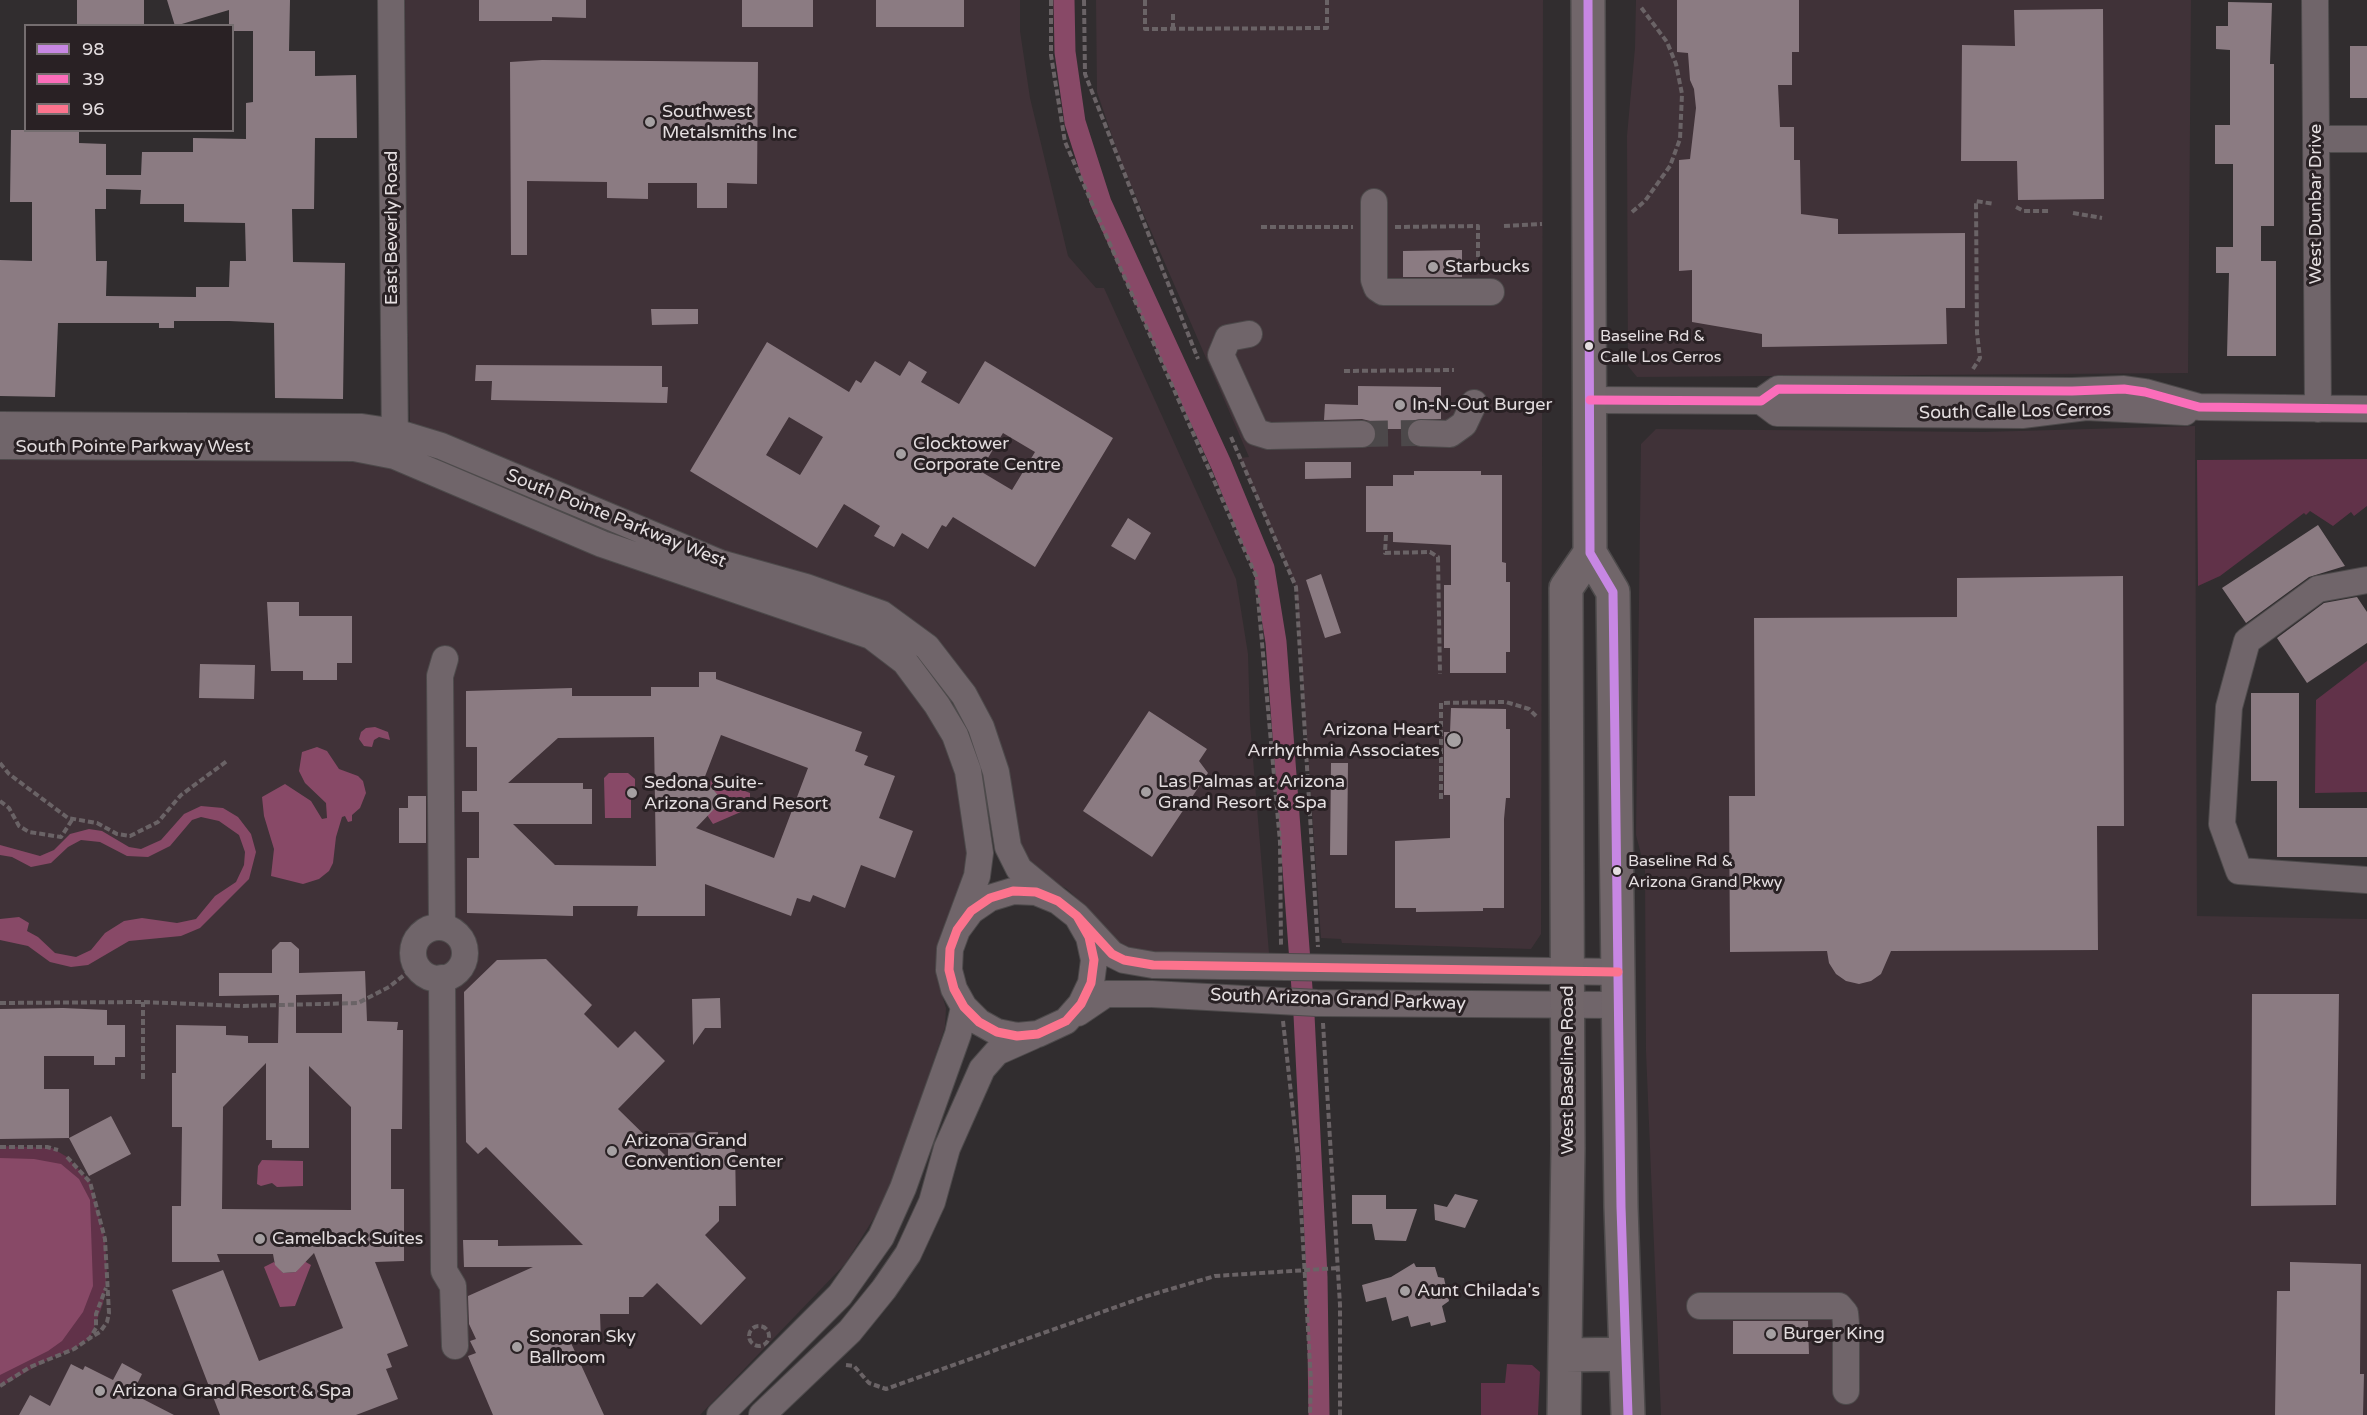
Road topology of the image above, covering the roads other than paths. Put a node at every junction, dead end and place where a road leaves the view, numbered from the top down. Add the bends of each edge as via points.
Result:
1 (391, 0) edge
2 (1588, 0) edge
3 (2315, 0) edge
4 (2367, 139) edge
5 (2316, 140) junction
6 (1374, 202) dead end
7 (1484, 287) road end
8 (1249, 334) dead end
9 (1887, 390) junction
10 (2005, 390) junction
11 (1590, 400) junction
12 (1761, 401) junction
13 (1474, 403) dead end
14 (2199, 407) junction
15 (2318, 408) junction
16 (2367, 409) edge
17 (1931, 414) junction
18 (0, 425) edge
19 (1421, 433) tunnel mouth
20 (1362, 434) tunnel mouth
21 (395, 444) junction
22 (0, 446) edge
23 (1590, 553) junction
24 (2367, 580) edge
25 (445, 659) dead end
26 (2367, 880) edge
27 (1068, 909) junction
28 (442, 927) junction
29 (957, 930) junction
30 (1568, 970) junction
31 (1618, 972) junction
32 (442, 978) junction
33 (1568, 1005) junction
34 (1618, 1005) junction
35 (964, 1007) junction
36 (1065, 1021) junction
37 (1038, 1034) junction
38 (1700, 1306) dead end
39 (455, 1346) dead end
40 (1626, 1354) junction
41 (1566, 1355) junction
42 (1846, 1391) dead end
43 (720, 1415) edge
44 (762, 1415) edge
45 (1564, 1415) edge
46 (1628, 1415) edge

1 - 21 street, East Beverly Road
2 - 11 main road
3 - 5 street, West Dunbar Drive
4 - 5 street
5 - 15 street, West Dunbar Drive
6 - 7 street via 1377,288 1383,292
8 - 20 street via 1228,338 1221,355 1256,432 1269,436
9 - 10 street, South Calle Los Cerros
9 - 12 street, South Calle Los Cerros via 1778,389
9 - 17 street
10 - 14 street, South Calle Los Cerros via 2124,389
10 - 17 street via 1992,402 1962,404
11 - 12 street, South Calle Los Cerros
11 - 23 main road
12 - 17 street, South Calle Los Cerros via 1777,413
13 - 19 street via 1464,424 1450,434
14 - 15 street, South Calle Los Cerros
14 - 17 street, South Calle Los Cerros via 2182,414 2086,407 2022,415
15 - 16 street, South Calle Los Cerros
18 - 21 street, South Pointe Parkway West via 362,427
21 - 22 street, South Pointe Parkway West via 354,448
21 - 27 street, South Pointe Parkway West via 441,446 720,563 882,614 927,647 964,695 981,727 996,772 1008,848 1019,869
21 - 29 street, South Pointe Parkway West via 602,544 871,636 904,662 955,735 968,771 980,853
23 - 30 main road, West Baseline Road via 1566,588
23 - 31 main road via 1612,592
24 - 26 street via 2318,589 2247,640 2229,706 2222,824 2239,871
25 - 28 street via 440,676
27 - 29 street, South Arizona Grand Parkway via 1036,892 1013,891 990,898 971,912
27 - 30 street, South Arizona Grand Parkway via 1112,954 1153,965
27 - 36 street, South Arizona Grand Parkway via 1089,937 1094,960 1091,983 1082,1004
28 - 32 street via 458,935 465,954 455,973
28 - 32 street via 420,935 414,950 417,965 428,976
29 - 35 street, South Arizona Grand Parkway via 950,949 949,970
30 - 31 street, South Arizona Grand Parkway
30 - 33 main road, West Baseline Road
31 - 34 main road
32 - 39 street via 444,1271 453,1286
33 - 34 street, South Arizona Grand Parkway
33 - 36 street, South Arizona Grand Parkway via 1319,1003 1106,994
33 - 41 main road, West Baseline Road
34 - 40 main road
35 - 37 street, South Arizona Grand Parkway via 997,1032 1017,1036
35 - 43 street via 903,1188 876,1245 840,1295
36 - 37 street, South Arizona Grand Parkway
37 - 44 street, South Arizona Grand Parkway via 997,1052 982,1069 947,1148 932,1202 908,1254 884,1289 850,1331
38 - 42 street via 1839,1306 1845,1313 1846,1324
40 - 41 main road
40 - 46 main road
41 - 45 main road, West Baseline Road

